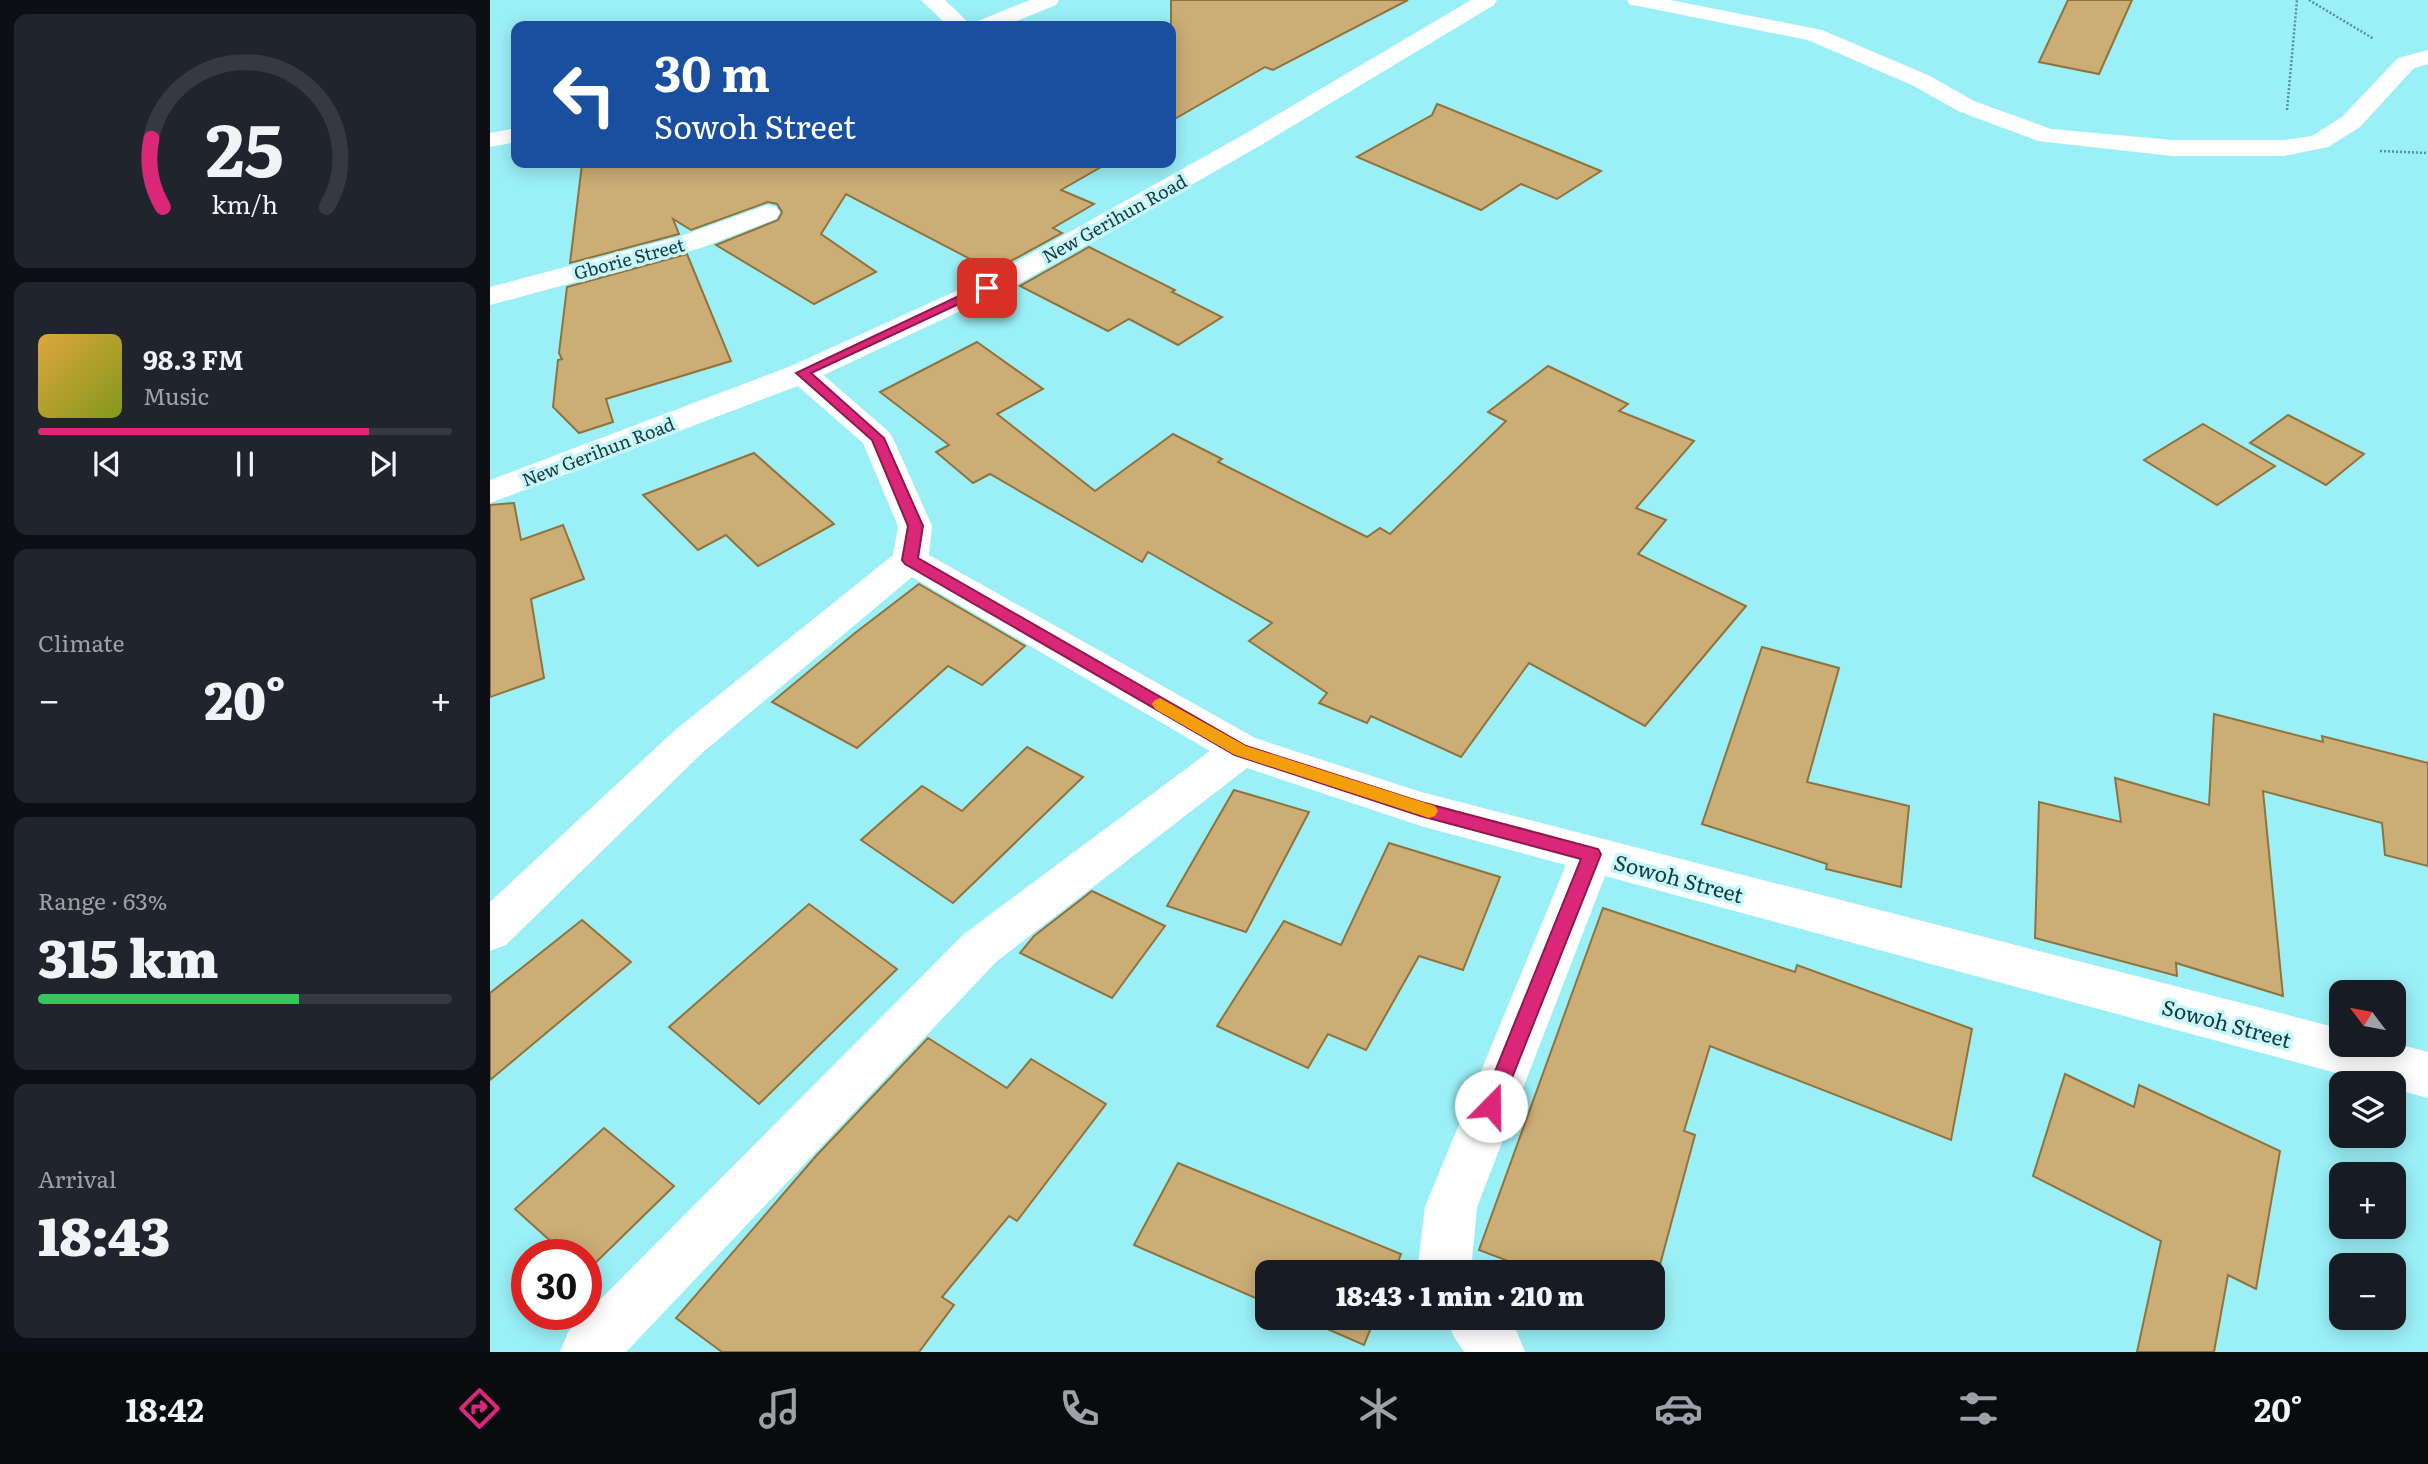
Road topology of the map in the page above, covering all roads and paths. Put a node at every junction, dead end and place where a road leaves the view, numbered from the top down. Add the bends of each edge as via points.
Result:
1 (932, 0) edge
2 (1048, 0) edge
3 (1486, 0) edge
4 (1638, 0) edge
5 (2297, 0) edge
6 (2309, 0) edge
7 (955, 21) edge
8 (998, 21) edge
9 (2417, 60) edge
10 (511, 136) edge
11 (490, 141) edge
12 (2284, 148) junction
13 (766, 213) dead end
14 (490, 296) edge
15 (802, 373) junction
16 (490, 492) edge
17 (910, 560) junction
18 (1241, 750) junction
19 (1592, 854) junction
20 (490, 931) edge
21 (2428, 1075) edge
22 (1445, 1260) edge
23 (1481, 1330) edge
24 (588, 1352) edge
25 (1497, 1352) edge

1 - 7 street
2 - 8 street
3 - 15 street, New Gerihun Road via 1252,141 1010,277
4 - 12 street via 1814,35 1922,81 1966,106 2048,136 2172,148
5 - 12 path
6 - 9 path
9 - 12 street via 2351,122 2319,142
10 - 11 street
13 - 14 street, Gborie Street via 691,242
15 - 16 street, New Gerihun Road
15 - 17 street via 877,438 915,526
17 - 18 street, Sowoh Street
17 - 20 street via 688,742
18 - 19 street, Sowoh Street via 1421,809
18 - 24 street via 981,948
19 - 21 street, Sowoh Street
19 - 22 street via 1451,1207
23 - 25 street

